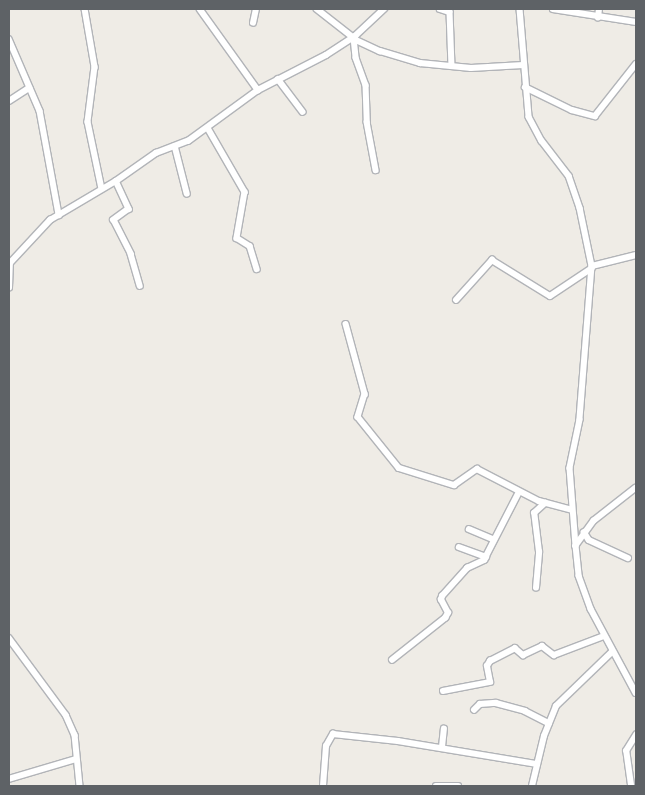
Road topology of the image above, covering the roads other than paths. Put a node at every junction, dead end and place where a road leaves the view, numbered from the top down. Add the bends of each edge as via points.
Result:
1 (85, 9) edge
2 (200, 9) edge
3 (256, 9) edge
4 (317, 9) edge
5 (384, 9) edge
6 (440, 9) edge
7 (520, 9) edge
8 (553, 9) edge
9 (599, 9) edge
10 (598, 18) junction
11 (636, 22) edge
12 (254, 23) dead end
13 (354, 37) junction
14 (9, 39) edge
15 (636, 64) edge
16 (523, 65) junction
17 (452, 66) junction
18 (278, 79) junction
19 (525, 87) junction
20 (29, 88) junction
21 (258, 90) junction
22 (9, 101) edge
23 (303, 112) dead end
24 (208, 128) junction
25 (175, 146) junction
26 (376, 170) dead end
27 (116, 181) junction
28 (102, 189) junction
29 (187, 193) dead end
30 (59, 215) junction
31 (636, 255) edge
32 (10, 262) edge
33 (592, 267) junction
34 (257, 269) dead end
35 (140, 286) dead end
36 (9, 288) edge
37 (456, 300) dead end
38 (346, 324) dead end
39 (636, 489) edge
40 (519, 492) junction
41 (545, 503) junction
42 (572, 510) junction
43 (469, 529) dead end
44 (584, 532) junction
45 (493, 539) junction
46 (460, 546) dead end
47 (576, 546) junction
48 (486, 557) junction
49 (628, 558) dead end
50 (536, 588) dead end
51 (604, 636) junction
52 (9, 638) edge
53 (612, 652) junction
54 (392, 660) dead end
55 (443, 691) dead end
56 (636, 692) edge
57 (474, 710) dead end
58 (549, 723) junction
59 (444, 729) dead end
60 (636, 735) edge
61 (442, 747) junction
62 (76, 759) junction
63 (537, 764) junction
64 (9, 779) edge
65 (631, 785) edge
66 (80, 786) edge
67 (323, 786) edge
68 (436, 786) edge
69 (458, 786) edge
70 (532, 786) edge

1 - 28 street via 95,67 88,122
2 - 21 street
3 - 12 street
4 - 13 street
5 - 13 street
6 - 17 street via 450,12
7 - 16 street
8 - 10 street
9 - 10 street
10 - 11 street
13 - 17 street via 412,61
13 - 18 street via 313,63
13 - 26 street via 356,58 366,85 367,122
14 - 20 street
15 - 19 street via 595,116 572,110
16 - 17 street
16 - 19 street
18 - 21 street
18 - 23 street
19 - 33 street via 529,117 542,141 562,162 575,193
20 - 22 street
20 - 30 street via 40,111
21 - 24 street
24 - 25 street
24 - 34 street via 245,192 237,238 250,246
25 - 27 street via 156,153
25 - 29 street
27 - 28 street
27 - 35 street via 129,209 114,220 131,254
28 - 30 street
30 - 32 street via 35,234
31 - 33 street
32 - 36 street
33 - 37 street via 550,296 492,260
33 - 42 street via 580,420 570,468
38 - 40 street via 365,394 358,417 399,468 454,485 476,469
39 - 44 street
40 - 41 street
40 - 45 street
41 - 42 street
41 - 50 street via 534,513 539,552
42 - 47 street
43 - 45 street
44 - 47 street
44 - 49 street via 589,540
45 - 48 street
46 - 48 street
47 - 51 street via 579,576
48 - 54 street via 467,568 442,596 448,612 444,620
51 - 53 street
51 - 55 street via 554,655 542,646 523,655 515,648 490,661 487,666 490,682
52 - 62 street via 66,715 75,735
53 - 56 street
53 - 58 street via 561,701
57 - 58 street via 480,704 496,703 525,711
58 - 63 street
59 - 61 street
60 - 65 street via 626,751
61 - 63 street
61 - 67 street via 333,734 326,746
62 - 64 street
62 - 66 street
63 - 70 street
68 - 69 street

